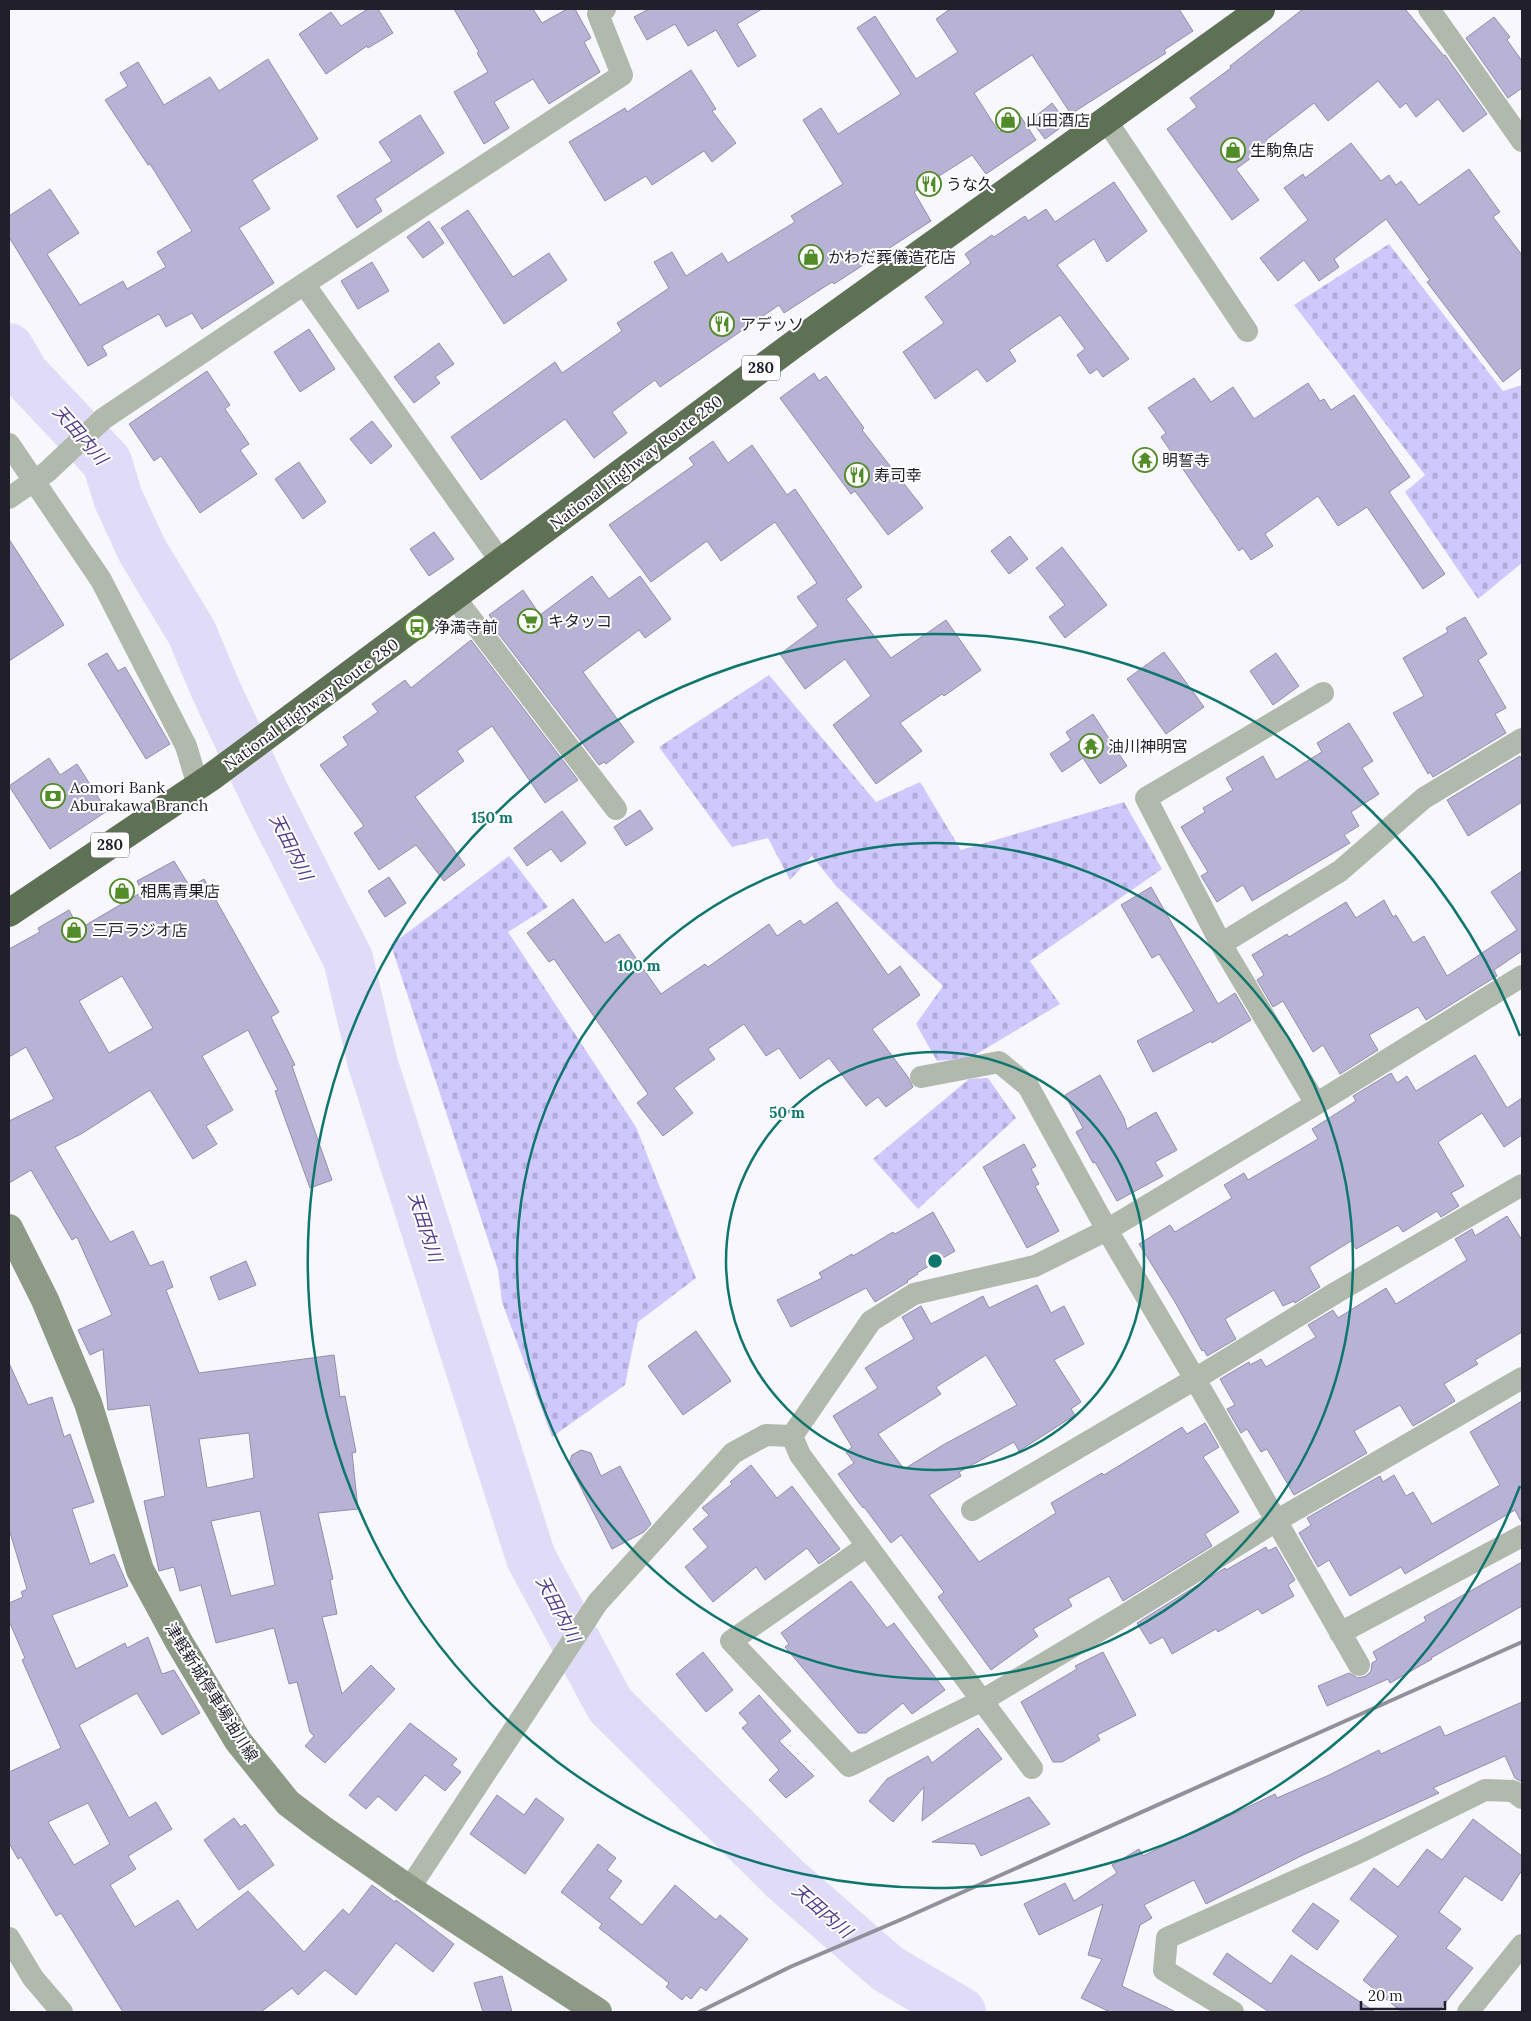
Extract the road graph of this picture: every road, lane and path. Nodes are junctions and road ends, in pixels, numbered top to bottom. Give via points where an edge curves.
1 (605, 9) edge
2 (1261, 9) edge
3 (1428, 9) edge
4 (1106, 120) junction
5 (1522, 141) edge
6 (304, 284) junction
7 (1247, 331) dead end
8 (9, 444) edge
9 (40, 477) junction
10 (9, 498) edge
11 (502, 563) junction
12 (455, 598) junction
13 (1323, 693) dead end
14 (1522, 739) edge
15 (204, 782) junction
16 (616, 810) dead end
17 (9, 913) edge
18 (1221, 944) junction
19 (1522, 976) edge
20 (921, 1077) dead end
21 (1316, 1104) junction
22 (1522, 1185) edge
23 (9, 1228) edge
24 (1107, 1230) junction
25 (1522, 1378) edge
26 (1195, 1379) junction
27 (792, 1436) junction
28 (972, 1510) dead end
29 (1276, 1521) junction
30 (1522, 1536) edge
31 (867, 1546) junction
32 (1340, 1633) junction
33 (1359, 1665) dead end
34 (983, 1700) junction
35 (1032, 1768) dead end
36 (1522, 1798) edge
37 (409, 1889) junction
38 (9, 1938) edge
39 (1522, 1945) edge
40 (62, 2012) edge
41 (598, 2012) edge
42 (1233, 2012) edge
43 (1468, 2012) edge

1 - 6 street via 598,14 622,75
2 - 4 highway, National Highway Route 280 / 280
3 - 5 street
4 - 7 street
4 - 11 highway, National Highway Route 280 / 280 via 800,340
6 - 9 street via 103,419
6 - 11 street
8 - 9 street
9 - 10 street
9 - 15 street via 101,580
11 - 12 highway, National Highway Route 280 / 280
12 - 15 highway, National Highway Route 280 / 280
12 - 16 street
13 - 18 street via 1146,798
14 - 18 street via 1424,798 1340,871
15 - 17 highway, National Highway Route 280 / 280
18 - 21 street
19 - 21 street
20 - 24 street via 999,1062 1021,1080 1028,1086
21 - 24 street
22 - 26 street via 1336,1292
23 - 37 main road, 津軽新城停車場油川線 via 45,1300 88,1403 140,1570 208,1692 238,1741 288,1803
24 - 26 street
24 - 27 street via 1035,1266 914,1294 871,1321
25 - 29 street
26 - 28 street
26 - 29 street
27 - 31 street via 800,1455
27 - 37 street via 766,1435 733,1453 598,1602
29 - 32 street
29 - 34 street
30 - 32 street
31 - 34 street
31 - 34 street via 731,1641 849,1766
32 - 33 street
34 - 35 street
36 - 42 street via 1513,1791 1485,1790 1360,1852 1167,1938 1164,1970
37 - 41 main road, 津軽新城停車場油川線
38 - 40 street via 33,1978
39 - 43 street

